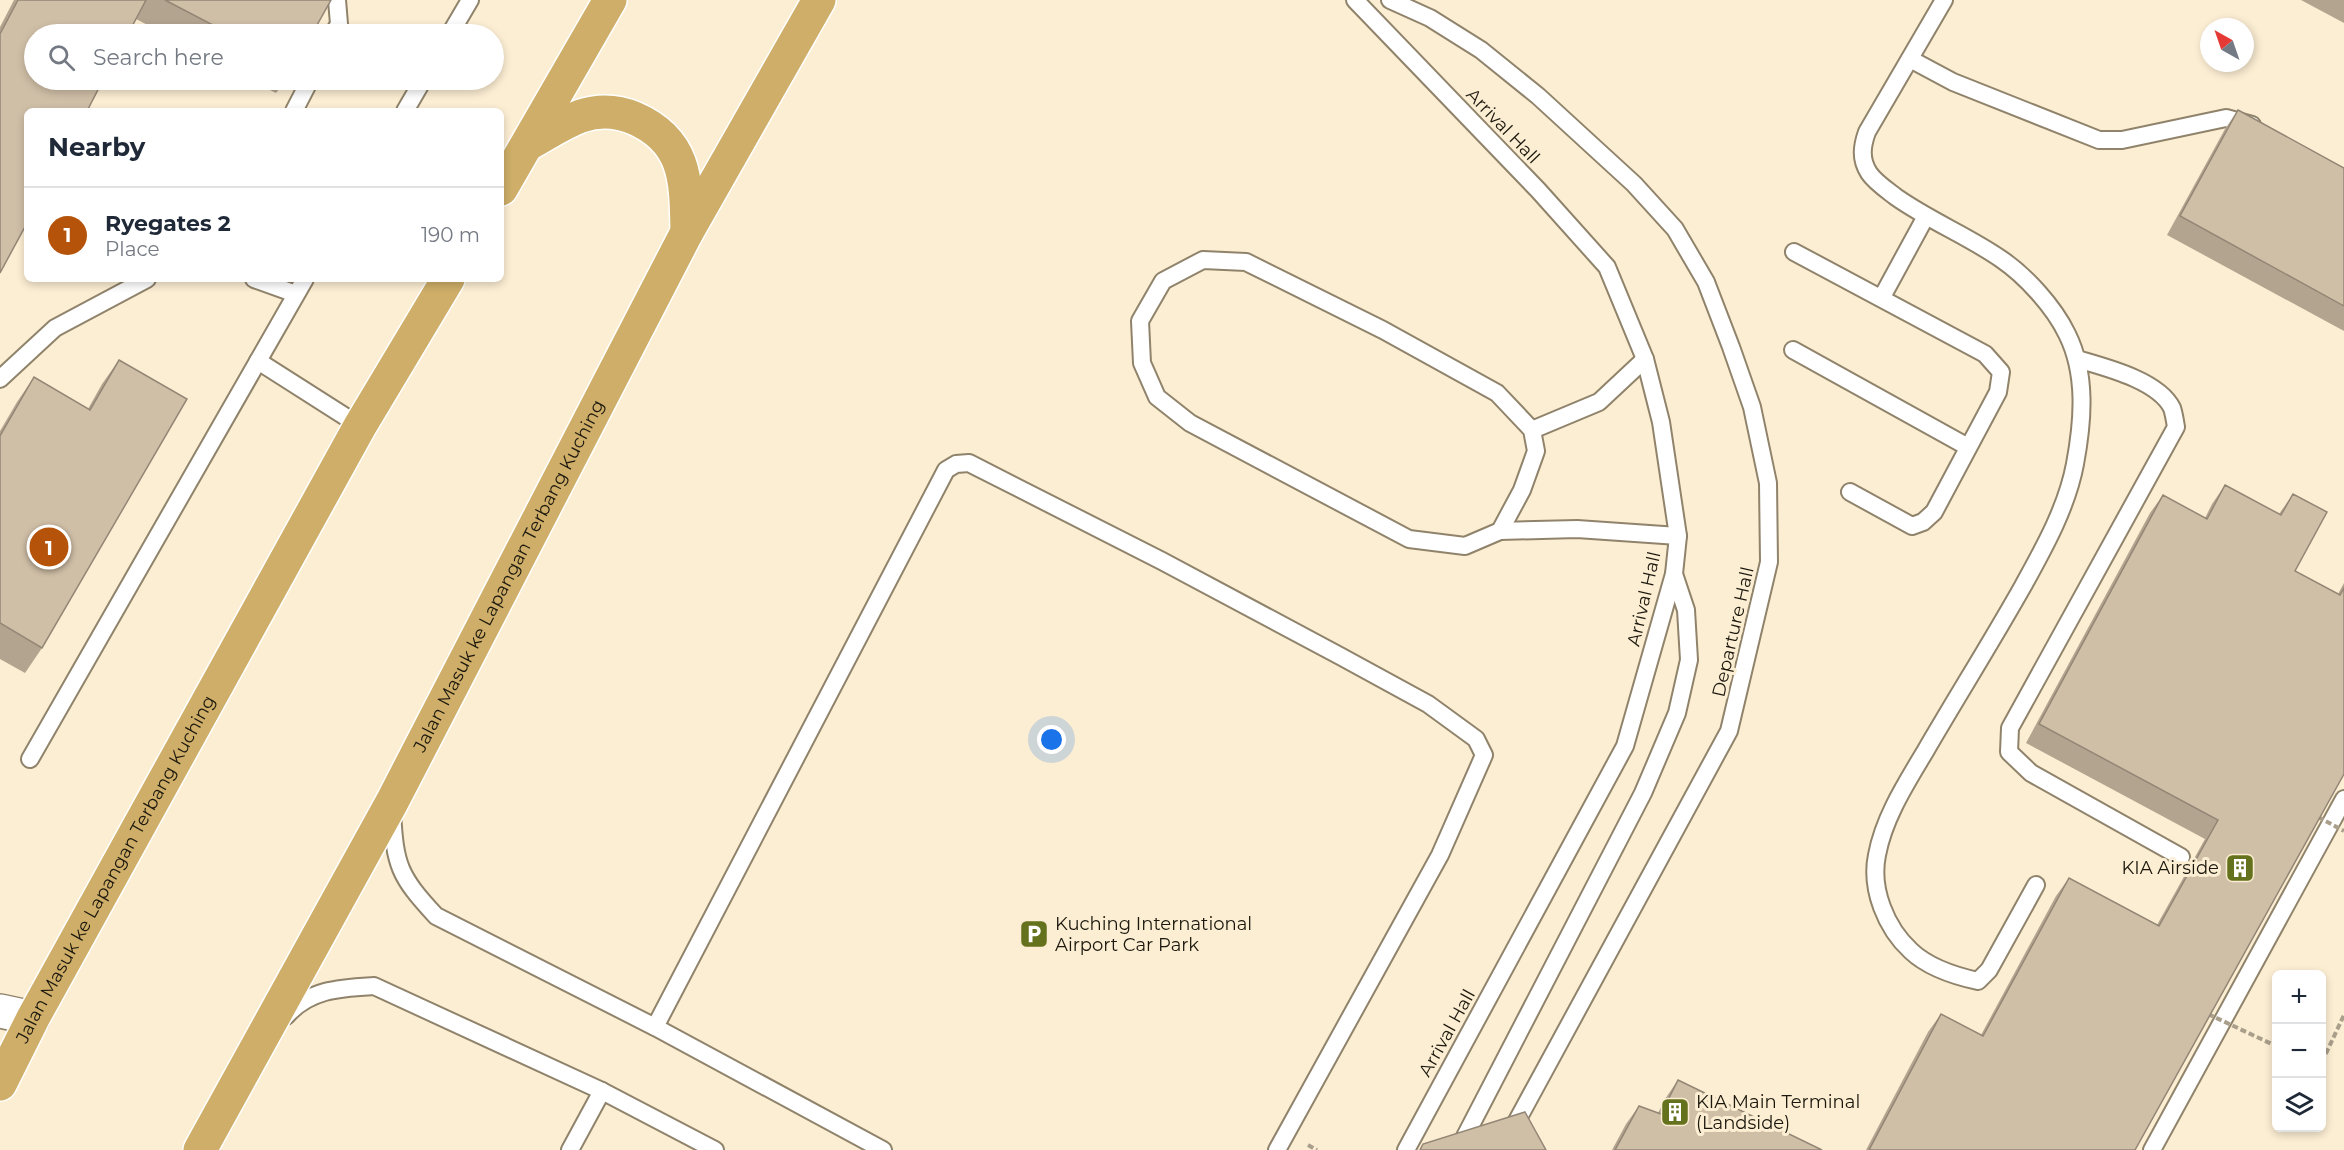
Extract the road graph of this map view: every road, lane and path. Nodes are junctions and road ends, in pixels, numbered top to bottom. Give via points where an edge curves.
1 (337, 0) edge
2 (470, 0) edge
3 (610, 0) edge
4 (819, 0) edge
5 (1355, 0) edge
6 (1390, 0) edge
7 (1944, 0) edge
8 (339, 24) edge
9 (456, 24) edge
10 (1910, 59) junction
11 (305, 90) edge
12 (417, 90) edge
13 (296, 108) edge
14 (407, 108) edge
15 (2262, 130) edge
16 (528, 144) junction
17 (504, 184) edge
18 (1925, 218) junction
19 (687, 232) junction
20 (1794, 252) dead end
21 (141, 282) edge
22 (262, 282) edge
23 (304, 282) edge
24 (446, 282) edge
25 (296, 294) junction
26 (1882, 297) junction
27 (1793, 350) dead end
28 (1645, 358) junction
29 (2077, 359) junction
30 (258, 361) junction
31 (0, 380) edge
32 (360, 426) junction
33 (1532, 430) junction
34 (1968, 447) junction
35 (1850, 492) dead end
36 (1500, 531) junction
37 (1678, 536) junction
38 (1674, 574) junction
39 (30, 759) dead end
40 (2344, 799) edge
41 (392, 802) junction
42 (2318, 818) edge
43 (2344, 831) edge
44 (2181, 857) dead end
45 (2036, 885) dead end
46 (0, 1011) edge
47 (2208, 1014) edge
48 (2344, 1015) edge
49 (33, 1018) junction
50 (655, 1027) junction
51 (2272, 1044) edge
52 (254, 1052) junction
53 (2326, 1053) edge
54 (0, 1084) edge
55 (602, 1091) junction
56 (1512, 1130) edge
57 (200, 1150) edge
58 (570, 1150) edge
59 (715, 1150) edge
60 (883, 1150) edge
61 (1277, 1150) edge
62 (1406, 1150) edge
63 (1458, 1150) edge
64 (2152, 1150) edge

1 - 8 lane
2 - 9 lane
3 - 16 highway
4 - 19 highway, Jalan Masuk ke Lapangan Terbang Kuching
5 - 28 lane, Arrival Hall via 1607,267
6 - 56 lane, Departure Hall via 1430,18 1481,50 1588,140 1675,229 1706,282 1752,407 1768,483 1769,562 1729,731
7 - 10 lane
10 - 15 lane via 1953,82 2099,140 2122,140 2226,118 2242,120
10 - 18 lane via 1862,146 1869,173
11 - 13 lane
12 - 14 lane
16 - 17 highway
16 - 19 highway via 582,116 617,111 654,127 676,151 687,193
18 - 26 lane
18 - 29 lane via 2002,259 2040,295 2067,332
19 - 41 highway, Jalan Masuk ke Lapangan Terbang Kuching
20 - 26 lane
21 - 31 lane via 55,328
22 - 25 lane
23 - 25 lane
24 - 32 highway, Jalan Masuk ke Lapangan Terbang Kuching
25 - 30 lane
26 - 34 lane via 1985,354 2001,372 1998,392
27 - 34 lane
28 - 33 lane via 1599,402
28 - 37 lane, Arrival Hall via 1661,422
29 - 44 lane via 2126,373 2155,392 2171,407 2176,427 2010,728 2009,752 2031,773
29 - 45 lane via 2081,419 2075,466 2064,502 2004,620 1896,800 1877,855 1875,890 1888,919 1911,951 1938,969 1978,981 1989,970
30 - 32 lane
30 - 39 lane
32 - 49 highway, Jalan Masuk ke Lapangan Terbang Kuching
33 - 36 lane via 1536,451
33 - 36 lane via 1497,393 1383,330 1246,262 1203,260 1163,281 1140,321 1142,363 1157,398 1190,423 1409,539 1465,546
34 - 35 lane via 1934,512 1923,522 1912,526
36 - 37 lane via 1610,529
37 - 38 lane, Arrival Hall
38 - 62 lane, Arrival Hall via 1625,746
38 - 63 lane via 1686,610 1689,660 1677,713 1643,793
40 - 64 lane
41 - 50 lane via 395,852 408,886 436,916
41 - 52 highway, Jalan Masuk ke Lapangan Terbang Kuching
42 - 43 path, bridge
46 - 49 street
47 - 51 path, bridge
48 - 53 path
49 - 54 highway, Jalan Masuk ke Lapangan Terbang Kuching
50 - 60 lane
50 - 61 lane via 946,470 969,463 1428,704 1476,739 1481,747 1484,755 1440,855
52 - 55 lane via 298,1002 334,988 374,986
52 - 57 highway, Jalan Masuk ke Lapangan Terbang Kuching
55 - 58 lane
55 - 59 lane

